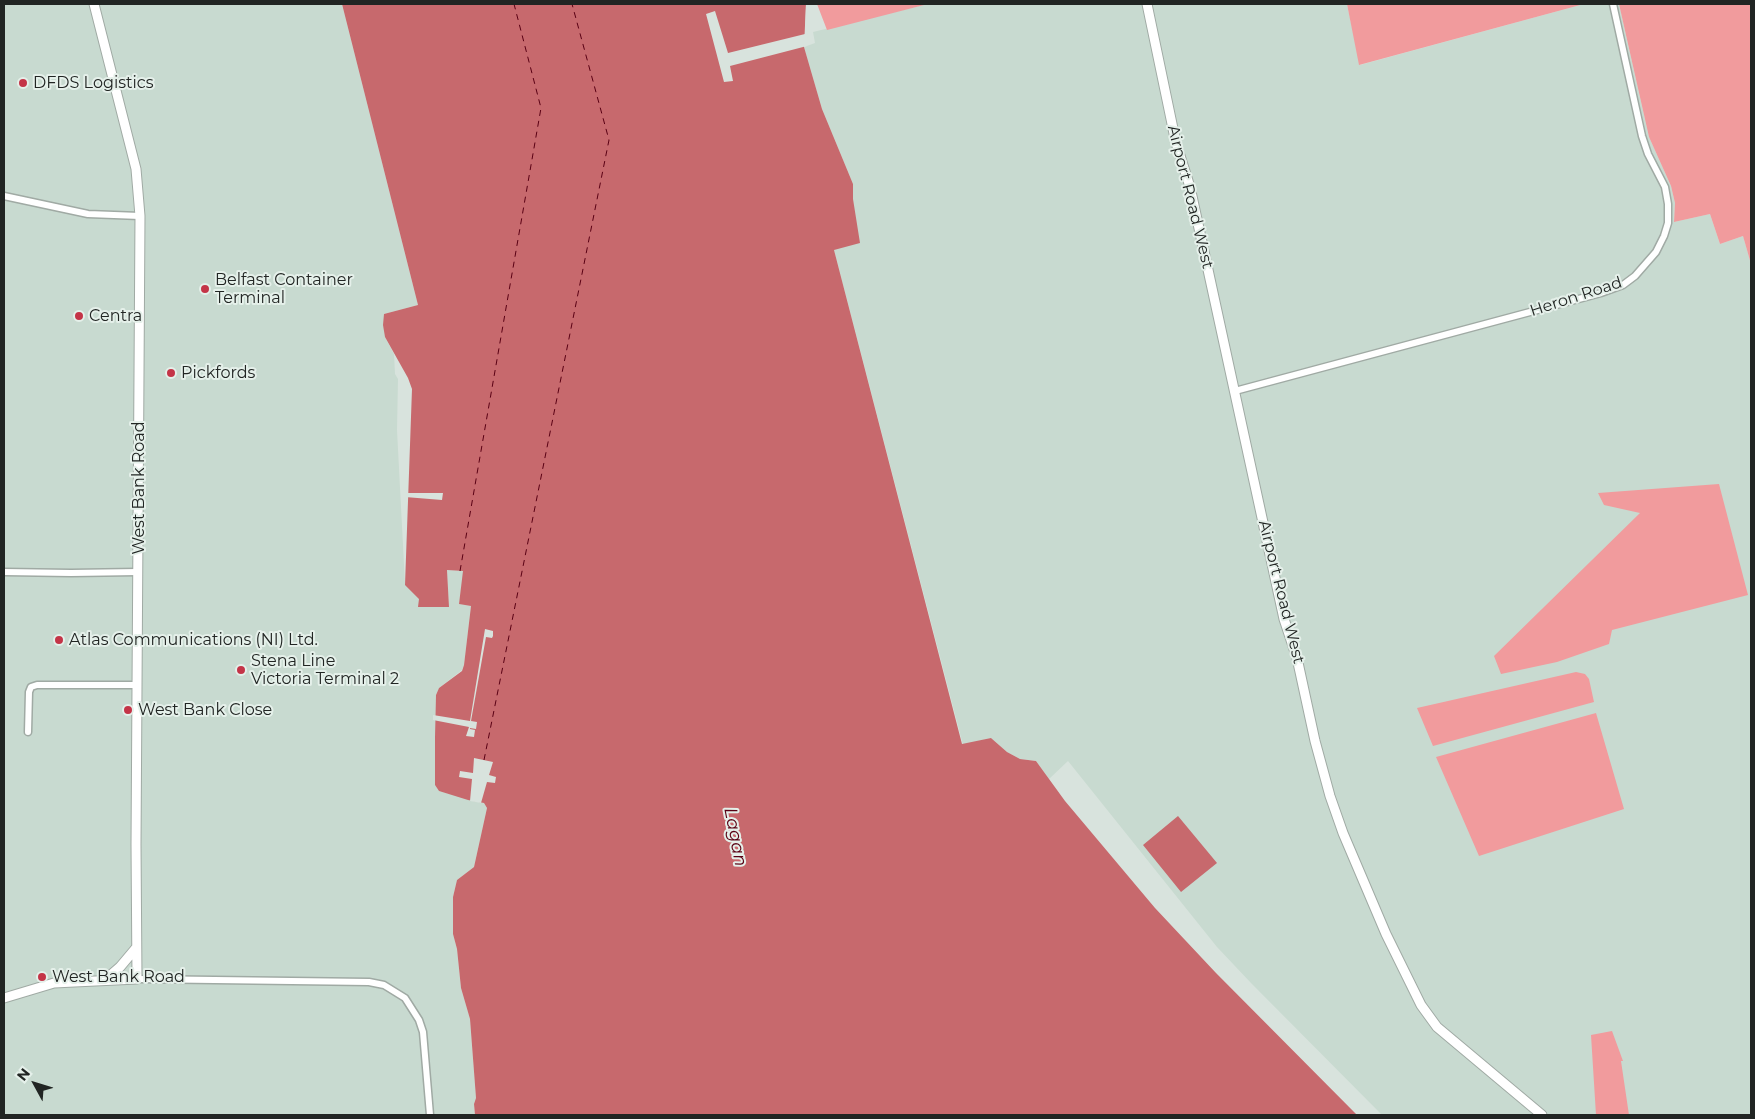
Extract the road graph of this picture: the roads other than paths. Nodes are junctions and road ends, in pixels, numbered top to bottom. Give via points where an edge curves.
1 (94, 4) edge
2 (1147, 4) edge
3 (1614, 4) edge
4 (4, 196) edge
5 (140, 216) junction
6 (1235, 391) junction
7 (4, 572) edge
8 (138, 572) junction
9 (137, 685) junction
10 (28, 732) dead end
11 (136, 948) junction
12 (137, 979) junction
13 (105, 980) junction
14 (7, 997) edge
15 (4, 1003) edge
16 (430, 1115) edge
17 (1542, 1115) edge

1 - 5 street, West Bank Road via 136,169
2 - 6 street, Airport Road West via 1176,143 1190,187
3 - 6 street, Heron Road via 1642,136 1665,187 1668,204 1664,236 1656,252 1636,276 1601,293
4 - 5 street via 88,214
5 - 8 street, West Bank Road
6 - 17 street, Airport Road West via 1284,619 1297,658 1327,787 1367,890 1407,979 1429,1018
7 - 8 street
8 - 9 street, West Bank Road
9 - 10 street via 31,687
9 - 11 street, West Bank Road
11 - 12 street, West Bank Road
11 - 13 street
12 - 13 street
12 - 16 street via 369,982 384,985 405,998 419,1020 423,1032
13 - 14 street via 54,982
14 - 15 street

